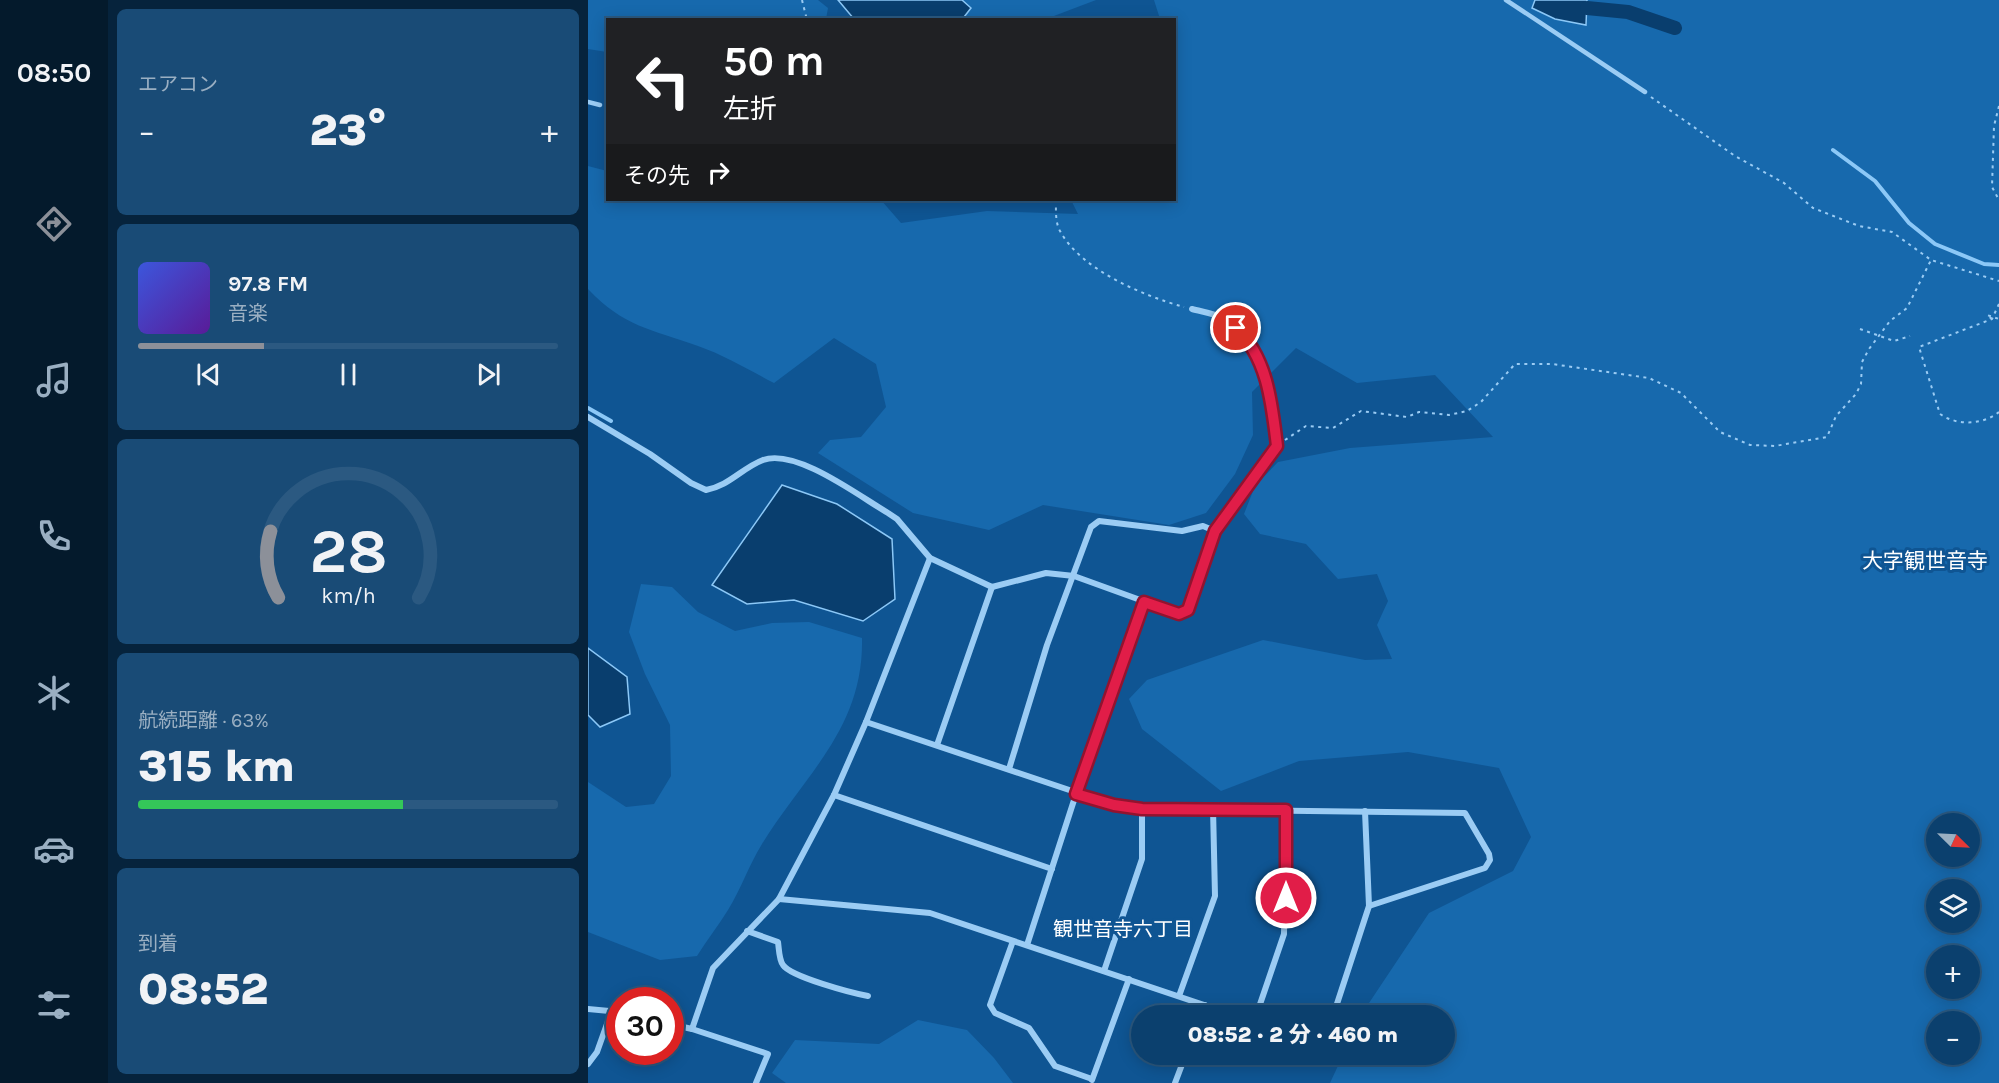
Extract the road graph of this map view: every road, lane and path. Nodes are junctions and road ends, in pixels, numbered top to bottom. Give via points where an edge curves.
1 (802, 0) edge
2 (1506, 0) edge
3 (806, 18) edge
4 (1645, 92) joint
5 (588, 102) edge
6 (600, 105) dead end
7 (1999, 106) edge
8 (1999, 200) edge
9 (1056, 201) edge
10 (1931, 260) junction
11 (1999, 281) edge
12 (1999, 304) edge
13 (1192, 309) joint
14 (1992, 319) junction
15 (1999, 319) edge
16 (1860, 329) dead end
17 (1877, 336) junction
18 (1911, 336) dead end
19 (1999, 411) edge
20 (588, 417) edge
21 (1277, 446) junction
22 (1215, 531) junction
23 (930, 558) junction
24 (1074, 576) junction
25 (992, 587) junction
26 (1144, 602) junction
27 (867, 722) junction
28 (937, 745) junction
29 (1008, 770) junction
30 (1076, 794) junction
31 (834, 795) junction
32 (1213, 808) junction
33 (1142, 809) junction
34 (1286, 810) junction
35 (1365, 811) junction
36 (1052, 869) junction
37 (779, 899) junction
38 (1368, 906) junction
39 (747, 931) junction
40 (1013, 941) junction
41 (1027, 945) junction
42 (1104, 971) junction
43 (1129, 980) junction
44 (867, 996) dead end
45 (1179, 996) junction
46 (1205, 1005) edge
47 (1260, 1005) edge
48 (1336, 1005) edge
49 (588, 1009) edge
50 (606, 1010) edge
51 (684, 1027) edge
52 (692, 1029) junction
53 (606, 1033) edge
54 (588, 1065) edge
55 (1182, 1065) edge
56 (1092, 1081) edge
57 (756, 1083) edge
58 (1175, 1083) edge

1 - 3 path
2 - 4 lane
4 - 10 path via 1735,156 1784,183 1813,208 1859,226 1892,232
5 - 6 lane
7 - 8 path via 1994,126 1992,187
9 - 13 path via 1061,233 1086,260 1119,281
10 - 11 path
10 - 17 path via 1907,308
12 - 14 path
13 - 21 street via 1227,320 1245,337 1267,380
14 - 15 path via 1987,315
14 - 19 path via 1920,347 1940,414 1977,422 1990,419
16 - 17 path
17 - 18 path via 1894,341
17 - 21 path via 1862,362 1861,384 1836,416 1827,437 1775,446 1750,445 1720,432 1682,393 1649,378 1552,364 1515,364 1481,402 1467,411 1449,415 1419,412 1407,417 1361,411 1333,428 1306,426
20 - 23 street via 706,490 724,485 763,460 793,460 888,513
21 - 22 street
22 - 24 street via 1203,526 1182,531 1099,521 1091,527
22 - 26 street via 1188,610 1179,614
23 - 25 street
23 - 27 street
24 - 25 street via 1046,573
24 - 26 street
24 - 29 street via 1047,645
25 - 28 street
26 - 30 street
27 - 28 street
27 - 31 street
28 - 29 street
29 - 30 street
30 - 33 street
30 - 36 street
31 - 36 street
31 - 37 street
32 - 33 street
32 - 34 street
32 - 45 street via 1215,896
33 - 42 street via 1142,859
34 - 35 street
34 - 47 street via 1284,934
35 - 38 street
35 - 38 street via 1465,813 1490,854 1485,868
36 - 41 street
37 - 39 street
37 - 40 street via 930,913
38 - 48 street
39 - 44 street via 778,942 781,961 789,970 845,992
39 - 52 street via 712,968
40 - 41 street
40 - 56 street via 990,1005 995,1013 1029,1028 1055,1066
41 - 42 street
42 - 43 street
43 - 45 street
43 - 56 street
45 - 46 street
49 - 50 street
51 - 52 street
52 - 57 street via 768,1054
53 - 54 street
55 - 58 street

